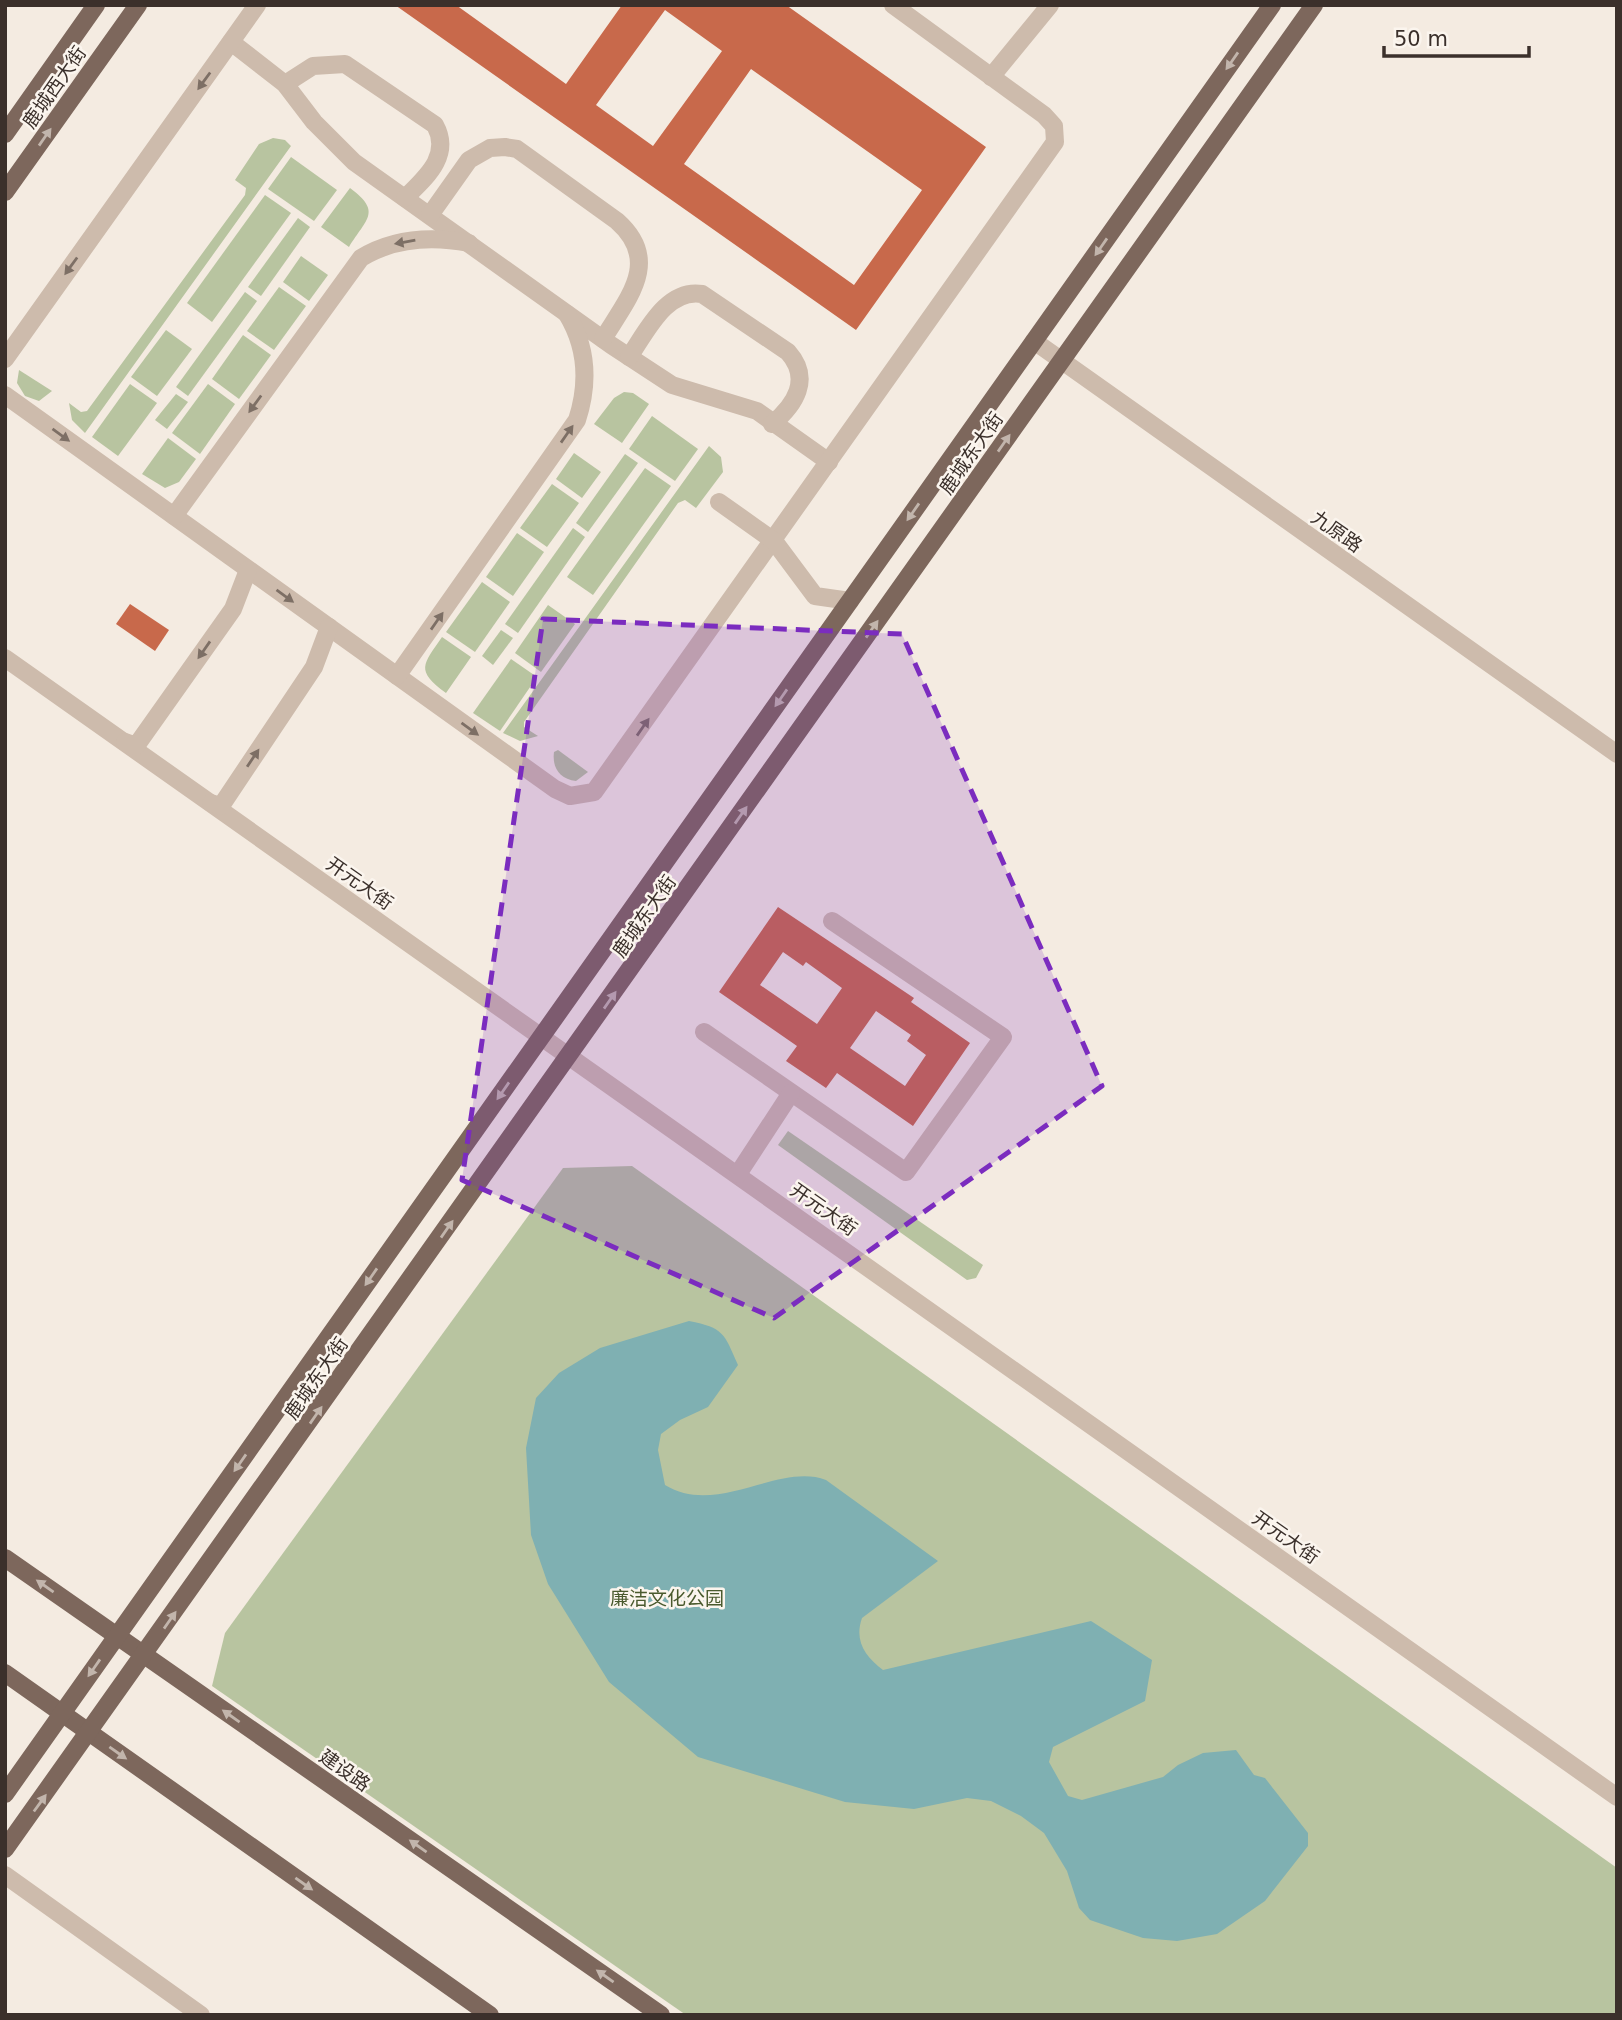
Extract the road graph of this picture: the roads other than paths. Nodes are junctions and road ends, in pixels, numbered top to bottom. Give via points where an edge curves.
1 (96, 5) edge
2 (138, 5) edge
3 (257, 5) edge
4 (893, 5) edge
5 (1050, 5) edge
6 (1272, 5) edge
7 (1314, 5) edge
8 (231, 42) junction
9 (991, 77) junction
10 (285, 84) junction
11 (5, 134) edge
12 (5, 192) edge
13 (405, 198) junction
14 (430, 215) junction
15 (472, 244) junction
16 (562, 308) junction
17 (603, 339) junction
18 (1034, 341) junction
19 (629, 357) junction
20 (5, 359) edge
21 (1062, 362) junction
22 (5, 395) edge
23 (772, 424) junction
24 (829, 462) junction
25 (719, 502) dead end
26 (174, 516) junction
27 (774, 541) junction
28 (248, 570) junction
29 (850, 601) junction
30 (328, 627) junction
31 (5, 658) edge
32 (397, 676) junction
33 (125, 742) junction
34 (1617, 754) edge
35 (211, 803) junction
36 (832, 921) dead end
37 (705, 1032) dead end
38 (542, 1035) junction
39 (570, 1056) junction
40 (791, 1093) junction
41 (738, 1174) junction
42 (5, 1558) edge
43 (118, 1635) junction
44 (145, 1656) junction
45 (5, 1673) edge
46 (62, 1713) junction
47 (90, 1734) junction
48 (5, 1794) edge
49 (1617, 1797) edge
50 (5, 1849) edge
51 (5, 1875) edge
52 (201, 2015) edge
53 (490, 2015) edge
54 (661, 2015) edge

1 - 11 main road, 鹿城西大街
12 -> 2 main road, 鹿城西大街
3 - 8 street
4 - 9 street
5 - 9 street
6 -> 18 main road, 鹿城东大街
7 - 21 main road, 鹿城东大街
8 - 10 street
8 -> 20 street
9 - 24 street via 1051,122 1055,142
10 - 13 street via 333,144
10 - 13 street via 313,66 345,64 435,125 440,147 434,169
13 - 14 street
14 - 15 street
14 - 17 street via 469,160 490,148 517,149 617,221 636,245 637,282
15 - 16 street
15 -> 26 street via 419,240 361,258
16 - 17 street
32 -> 16 street via 577,420 585,360
17 - 19 street
18 - 21 street, 九原路
18 -> 29 main road, 鹿城东大街
19 - 23 street via 672,385 757,411
19 - 23 street via 668,304 687,294 702,294 794,360 799,394
21 - 34 street, 九原路
39 -> 21 main road, 鹿城东大街
22 -> 26 street
23 - 24 street
24 - 27 street
25 - 27 street
26 - 28 street
27 - 29 street via 815,596
32 -> 27 street via 555,789 570,796 588,795 599,789
28 -> 30 street
28 -> 33 street via 233,609 136,746
29 -> 38 main road, 鹿城东大街
30 - 32 street
35 -> 30 street via 221,806 314,667
31 - 33 street, 开元大街
33 - 35 street, 开元大街
35 - 38 street, 开元大街
36 - 40 street via 1003,1037 906,1172
37 - 40 street
38 - 39 street, 开元大街
38 -> 43 main road, 鹿城东大街
39 - 41 street, 开元大街
44 -> 39 main road, 鹿城东大街
40 - 41 street
41 - 49 street, 开元大街
43 -> 42 main road, 建设路
43 - 44 main road, 建设路
43 -> 46 main road, 鹿城东大街
44 - 47 main road, 鹿城东大街
54 -> 44 main road, 建设路
45 - 46 main road
46 - 47 main road
46 - 48 main road, 鹿城东大街
50 -> 47 main road, 鹿城东大街
47 -> 53 main road
51 - 52 street

